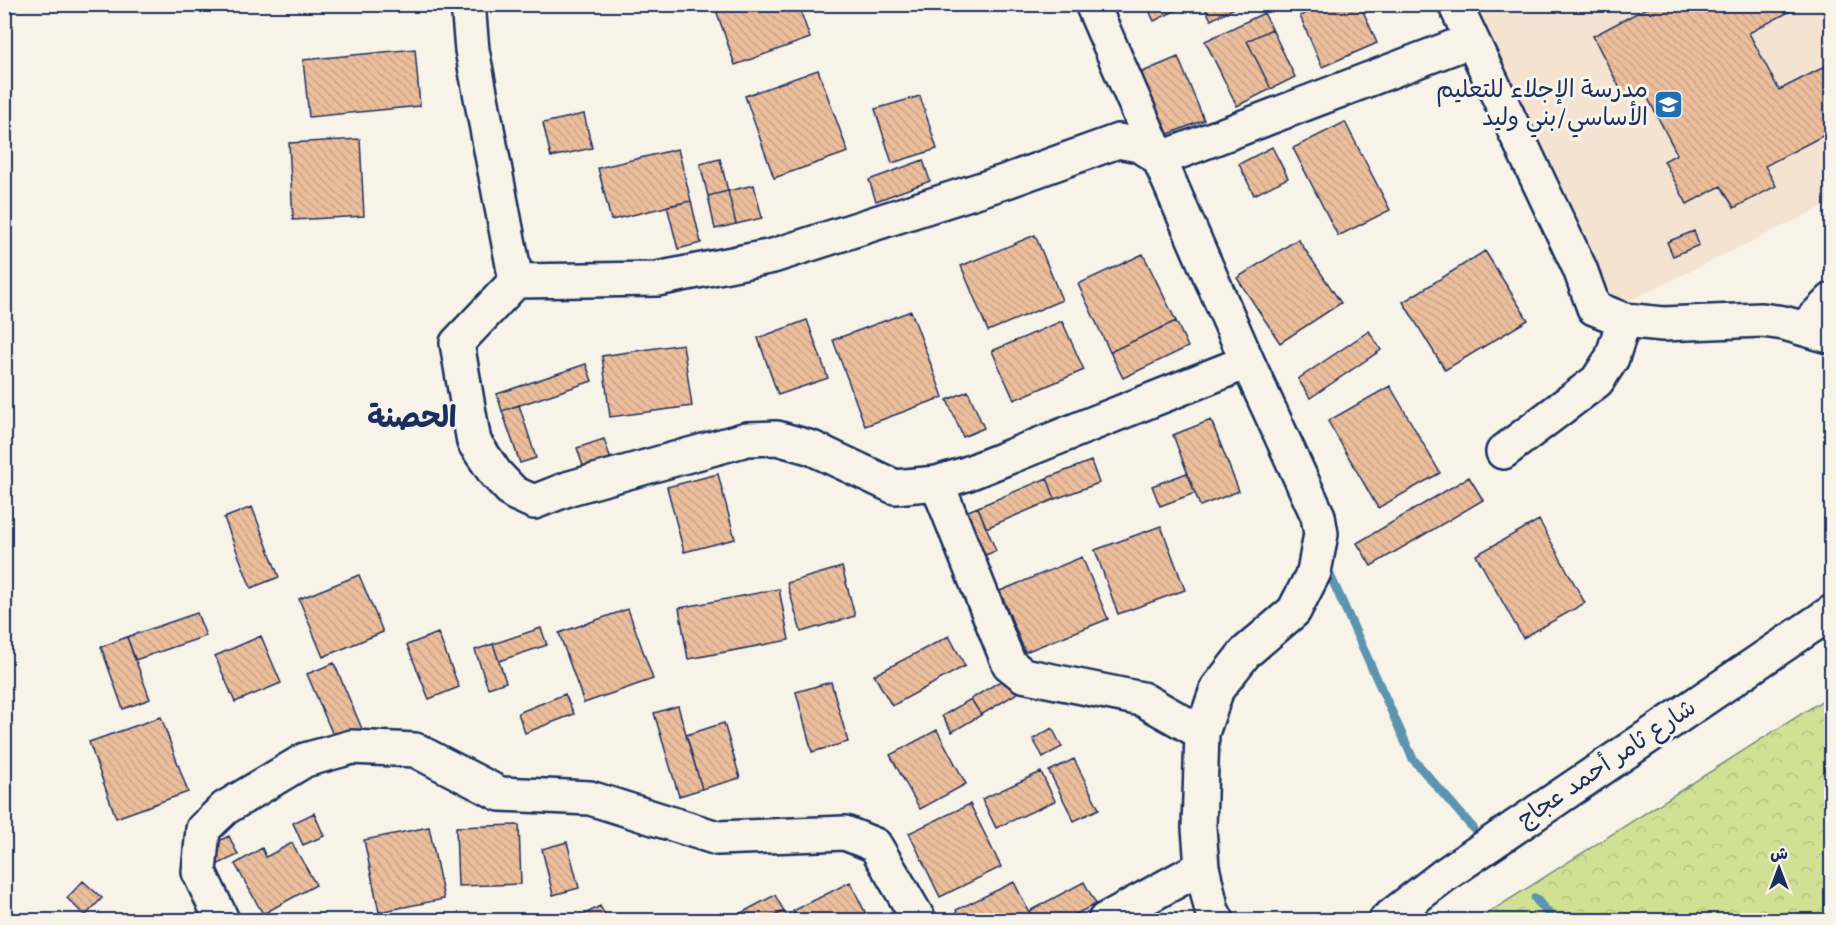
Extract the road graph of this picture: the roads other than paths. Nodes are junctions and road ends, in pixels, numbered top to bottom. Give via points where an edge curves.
1 (468, 4) edge
2 (1092, 4) edge
3 (1455, 4) edge
4 (1472, 40) junction
5 (1160, 159) junction
6 (516, 281) junction
7 (1832, 300) edge
8 (1624, 320) junction
9 (1818, 333) edge
10 (1248, 363) junction
11 (1503, 452) dead end
12 (937, 483) junction
13 (1832, 612) edge
14 (1202, 733) junction
15 (1202, 867) junction
16 (222, 921) edge
17 (919, 921) edge
18 (1105, 921) edge
19 (1217, 921) edge
20 (1386, 921) edge

1 - 6 street via 472,50
2 - 5 street
3 - 4 street
4 - 5 street
4 - 8 street via 1580,269 1594,308
5 - 6 street via 1139,145 1118,141 773,256 657,279
5 - 10 street
6 - 12 street via 456,343 474,442 514,493 534,502 570,488 747,439 777,438 812,448 895,487
7 - 9 street
8 - 9 street via 1663,324 1762,320
8 - 11 street via 1612,358 1597,381
10 - 12 street
10 - 14 street via 1318,516 1321,534 1314,572 1294,611 1245,653 1217,689
12 - 14 street via 1009,664 1023,675 1142,699
13 - 20 street, شارع ثامر أحمد عجاج via 1452,870
14 - 15 street
15 - 18 street
15 - 19 street
16 - 17 street via 199,872 203,829 225,808 305,760 352,747 415,750 500,794 590,798 717,838 845,833 875,845

